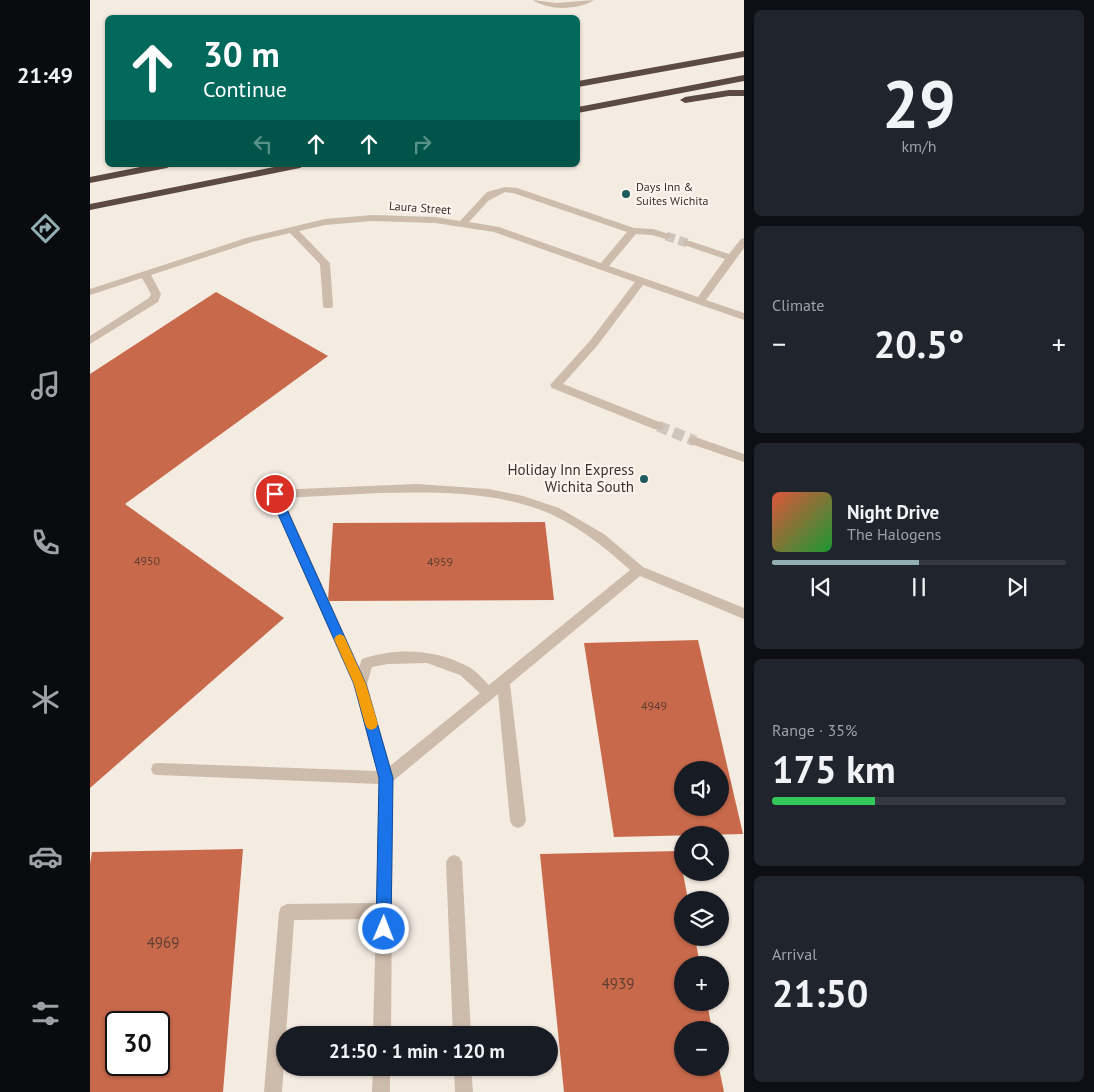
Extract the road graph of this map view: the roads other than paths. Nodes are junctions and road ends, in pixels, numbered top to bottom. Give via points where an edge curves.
1 (537, 0) edge
2 (590, 0) edge
3 (744, 54) edge
4 (744, 78) edge
5 (580, 84) edge
6 (744, 93) edge
7 (580, 110) edge
8 (580, 116) edge
9 (157, 167) edge
10 (290, 167) edge
11 (90, 180) edge
12 (90, 207) edge
13 (462, 224) junction
14 (292, 230) junction
15 (633, 231) junction
16 (666, 236) tunnel mouth
17 (744, 241) edge
18 (687, 243) tunnel mouth
19 (731, 258) junction
20 (603, 267) junction
21 (145, 274) junction
22 (641, 280) junction
23 (90, 292) edge
24 (700, 301) junction
25 (328, 306) dead end
26 (744, 317) edge
27 (90, 342) edge
28 (658, 426) tunnel mouth
29 (695, 441) tunnel mouth
30 (744, 458) edge
31 (639, 570) junction
32 (744, 614) edge
33 (503, 681) junction
34 (360, 684) junction
35 (489, 693) junction
36 (158, 769) dead end
37 (386, 778) junction
38 (518, 822) dead end
39 (454, 862) dead end
40 (384, 911) junction
41 (282, 1026) edge
42 (382, 1026) edge
43 (462, 1026) edge
44 (276, 1074) edge
45 (382, 1076) edge
46 (463, 1076) edge
47 (273, 1092) edge
48 (382, 1092) edge
49 (464, 1092) edge

1 - 2 street via 546,5 569,6
3 - 5 highway
4 - 7 highway
6 - 8 highway via 729,92
9 - 11 highway
10 - 12 highway
13 - 14 street, Laura Street via 372,218 325,222
13 - 15 street via 491,192 502,188
13 - 20 street, Laura Street via 496,229
14 - 21 street, Laura Street via 249,240
14 - 25 street via 325,264
15 - 16 street
15 - 20 street
17 - 19 street
18 - 19 street
19 - 24 street
20 - 22 street, Laura Street
21 - 23 street, Laura Street
21 - 27 street via 156,294 154,300
22 - 24 street, Laura Street
22 - 28 street via 593,344 556,385
24 - 26 street, Laura Street
29 - 30 street
31 - 32 street
31 - 33 street
31 - 34 street via 609,542 555,511 496,493 414,488 275,494
33 - 35 street
33 - 38 street
34 - 35 street via 367,664 388,658 428,657 465,671
34 - 37 street
35 - 37 street
36 - 37 street
37 - 40 street
39 - 43 street
40 - 41 street via 287,912
40 - 42 street
44 - 47 street
45 - 48 street
46 - 49 street

